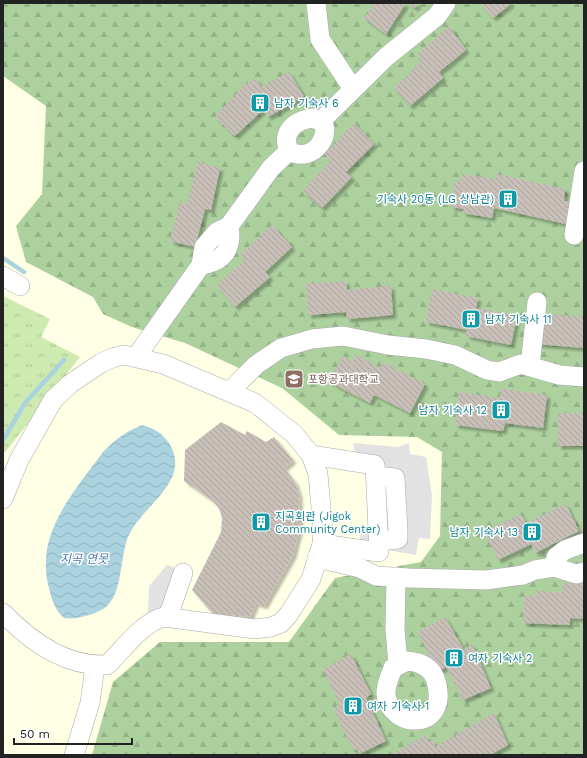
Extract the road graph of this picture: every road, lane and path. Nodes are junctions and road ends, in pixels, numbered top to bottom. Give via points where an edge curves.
1 (316, 3) edge
2 (446, 3) edge
3 (353, 89) junction
4 (321, 121) junction
5 (289, 151) junction
6 (584, 171) edge
7 (574, 235) dead end
8 (3, 276) edge
9 (20, 286) dead end
10 (537, 302) dead end
11 (136, 357) junction
12 (530, 366) junction
13 (584, 377) edge
14 (230, 391) junction
15 (311, 455) junction
16 (3, 499) edge
17 (584, 543) edge
18 (319, 551) junction
19 (554, 567) junction
20 (584, 572) edge
21 (183, 573) dead end
22 (396, 577) junction
23 (3, 613) edge
24 (168, 617) junction
25 (398, 665) dead end
26 (95, 666) junction
27 (74, 755) edge

1 - 3 street via 320,39
2 - 3 street via 437,16 386,57
3 - 4 street
4 - 5 street via 312,118 301,120 292,127 286,135
4 - 5 street via 325,134 312,152 302,156
5 - 11 street via 271,168 229,226 217,232 204,247 201,265
6 - 7 street
8 - 9 street
10 - 12 street
11 - 14 street via 163,364
11 - 16 street via 124,355 101,363 61,391 53,400 19,460
12 - 13 street via 559,374
12 - 14 street via 521,364 499,372 487,370 455,355 343,336 312,339 281,348 256,365
14 - 15 street via 255,403 294,434
15 - 18 street via 318,474 323,530
15 - 18 street via 375,465 376,476 379,552
17 - 19 street via 565,550 556,557
18 - 22 street via 376,576
18 - 24 street via 311,579 289,614 281,623 271,628 255,629
19 - 20 street via 576,574
19 - 22 street via 486,580
21 - 24 street
22 - 25 street via 395,628
23 - 26 street via 37,643 76,663
24 - 26 street via 155,619 106,665
26 - 27 street via 90,703

